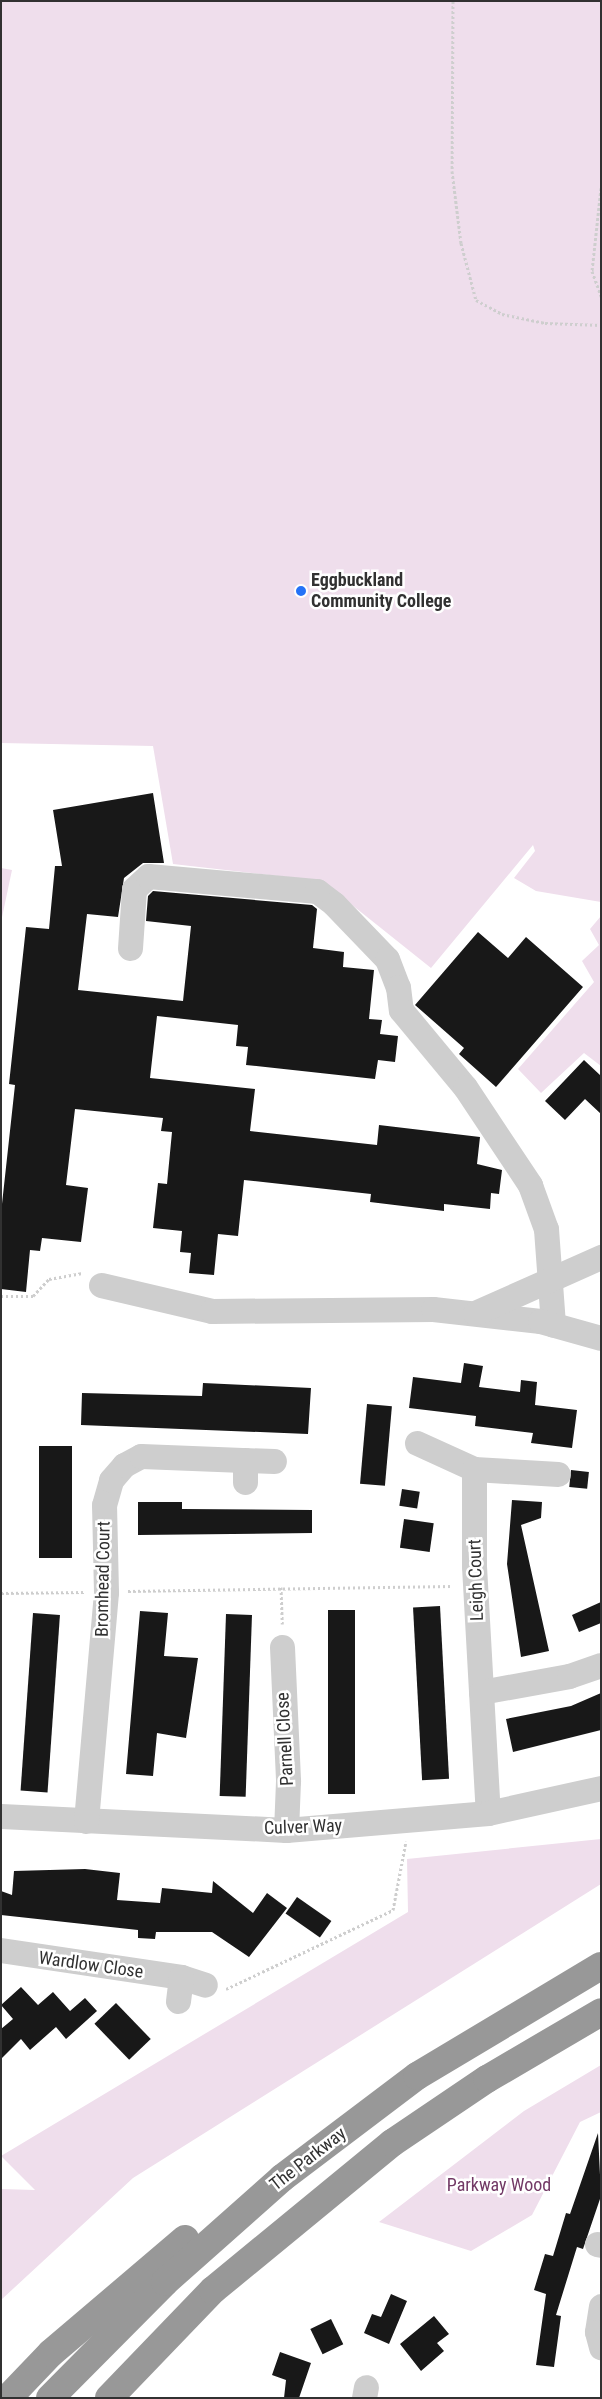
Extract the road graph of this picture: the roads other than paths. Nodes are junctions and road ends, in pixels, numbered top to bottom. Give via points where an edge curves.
1 (130, 948) dead end
2 (601, 1258) edge
3 (553, 1278) junction
4 (101, 1284) road end
5 (474, 1313) junction
6 (553, 1325) junction
7 (601, 1338) edge
8 (418, 1443) dead end
9 (274, 1461) dead end
10 (474, 1469) junction
11 (558, 1474) dead end
12 (282, 1647) road end
13 (601, 1665) edge
14 (482, 1692) junction
15 (601, 1788) edge
16 (488, 1813) junction
17 (1, 1816) edge
18 (86, 1821) junction
19 (286, 1830) junction
20 (1, 1950) edge
21 (601, 1966) edge
22 (181, 1977) junction
23 (205, 1985) road end
24 (178, 2001) dead end
25 (601, 2012) edge
26 (417, 2076) junction
27 (601, 2306) edge
28 (601, 2347) edge
29 (131, 2371) junction
30 (8, 2398) edge
31 (50, 2398) edge
32 (109, 2398) edge
33 (116, 2398) edge

1 - 3 street via 134,889 148,876 317,891 334,904 387,959 398,987 401,1010 465,1087 530,1185 546,1229
2 - 3 street
3 - 5 street
3 - 6 street
4 - 5 street via 212,1311 424,1309
5 - 6 street
6 - 7 street
8 - 10 street
9 - 18 street, Bromhead Court via 245,1471 141,1456 124,1465 111,1480 104,1505 106,1592
10 - 11 street
10 - 14 street, Leigh Court via 475,1585
12 - 19 street, Parnell Close via 288,1781
13 - 14 street via 569,1676
14 - 16 street, Leigh Court
15 - 16 street, Culver Way
16 - 19 street, Culver Way
17 - 18 street, Culver Way
18 - 19 street, Culver Way
20 - 22 street, Wardlow Close
21 - 26 highway, The Parkway
22 - 23 street, Wardlow Close
22 - 24 street
25 - 29 highway via 487,2079 392,2144 221,2284
26 - 30 highway via 316,2134 50,2353
26 - 31 highway, The Parkway via 282,2178 165,2282
27 - 28 street via 597,2332
29 - 32 highway
29 - 33 highway

